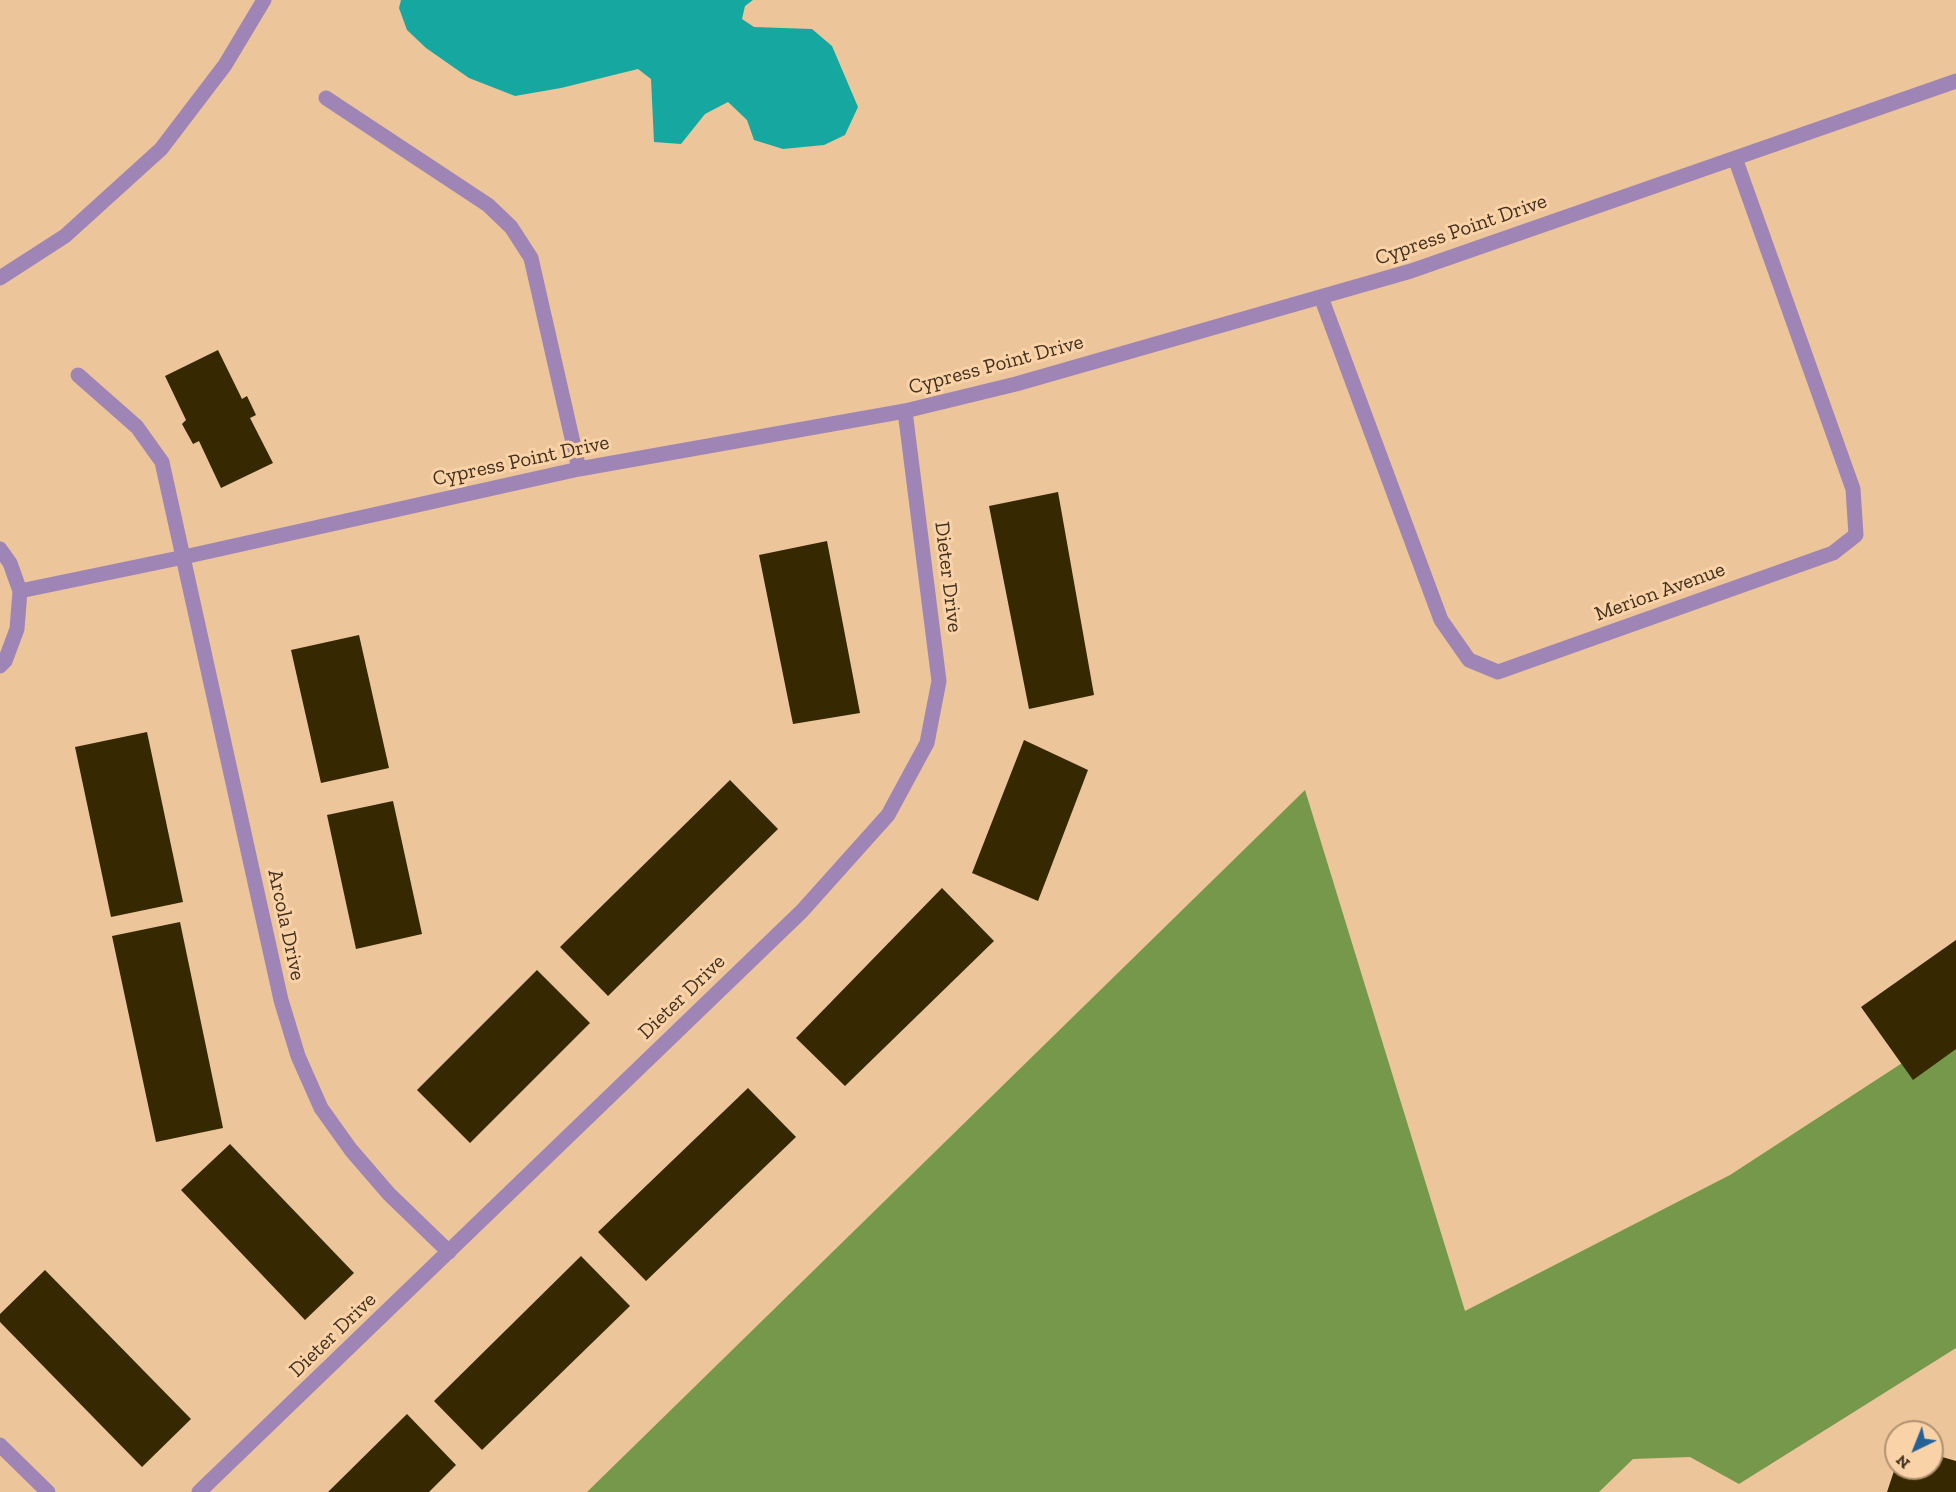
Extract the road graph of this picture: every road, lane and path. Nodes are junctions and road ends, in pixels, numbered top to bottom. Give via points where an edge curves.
1 (264, 0) edge
2 (1956, 81) edge
3 (326, 98) dead end
4 (1735, 158) junction
5 (0, 278) edge
6 (1321, 297) junction
7 (78, 375) dead end
8 (905, 411) junction
9 (579, 469) junction
10 (0, 549) edge
11 (184, 557) junction
12 (20, 591) junction
13 (0, 666) edge
14 (449, 1252) junction
15 (0, 1445) edge
16 (48, 1492) edge
17 (199, 1492) edge

1 - 5 street via 225,65 161,149 65,236
2 - 4 street, Cypress Point Drive
3 - 9 street via 488,205 511,227 531,258
4 - 6 street, Cypress Point Drive via 1411,271
4 - 6 street, Merion Avenue via 1853,489 1856,534 1833,553 1498,672 1469,660 1441,620
6 - 8 street, Cypress Point Drive via 1016,384
7 - 11 street, Arcola Drive via 137,427 162,462
8 - 9 street, Cypress Point Drive
8 - 14 street, Dieter Drive via 939,681 927,742 888,815 802,911
9 - 11 street, Cypress Point Drive
10 - 12 street via 10,562
11 - 12 street, Cypress Point Drive
11 - 14 street, Arcola Drive via 281,1000 298,1056 321,1108 351,1150 389,1194
12 - 13 street via 17,629
14 - 17 street, Dieter Drive
15 - 16 street

